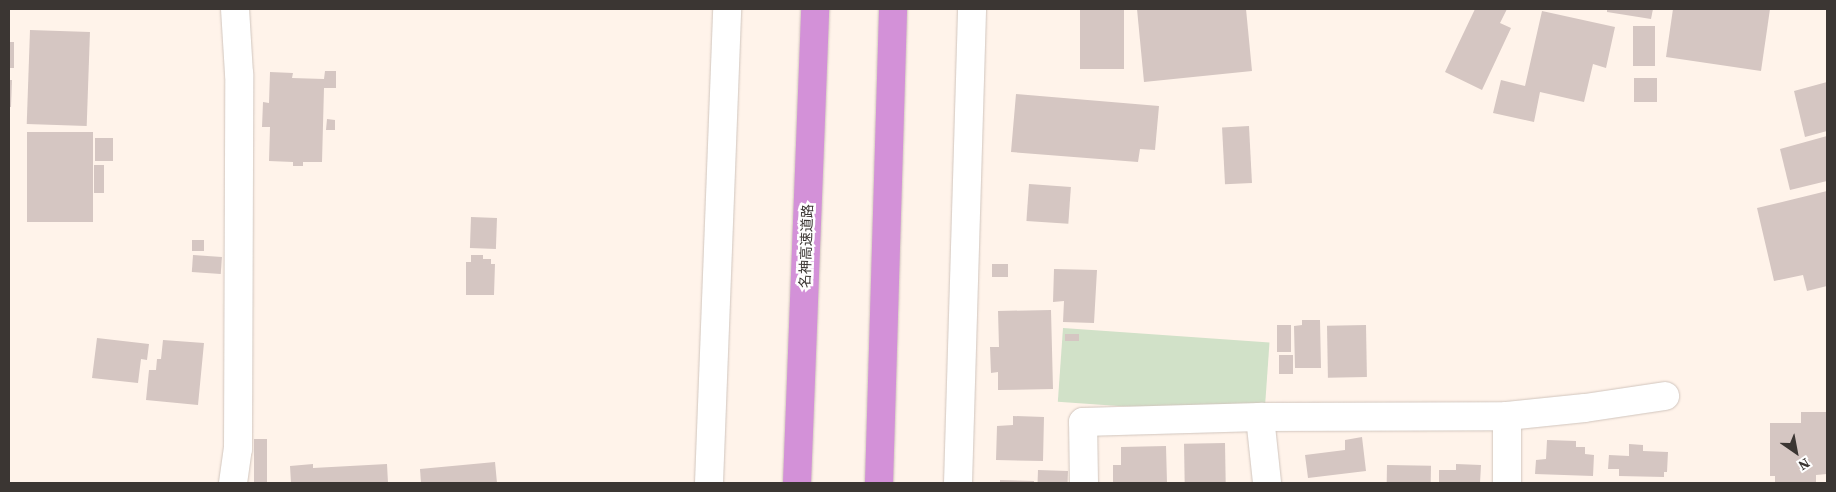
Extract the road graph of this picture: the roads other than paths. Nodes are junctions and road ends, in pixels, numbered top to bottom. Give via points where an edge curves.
1 (235, 9) edge
2 (727, 9) edge
3 (815, 9) edge
4 (893, 9) edge
5 (972, 9) edge
6 (1665, 396) dead end
7 (1507, 416) junction
8 (1260, 417) junction
9 (232, 483) edge
10 (709, 483) edge
11 (798, 483) edge
12 (879, 483) edge
13 (958, 483) edge
14 (1084, 483) edge
15 (1267, 483) edge
16 (1507, 483) edge

1 - 9 street via 239,74 238,449
2 - 10 street
3 - 11 highway, 名神高速道路
4 - 12 highway
5 - 13 street
6 - 7 street
7 - 8 street
7 - 16 street
8 - 14 street via 1083,422
8 - 15 street

